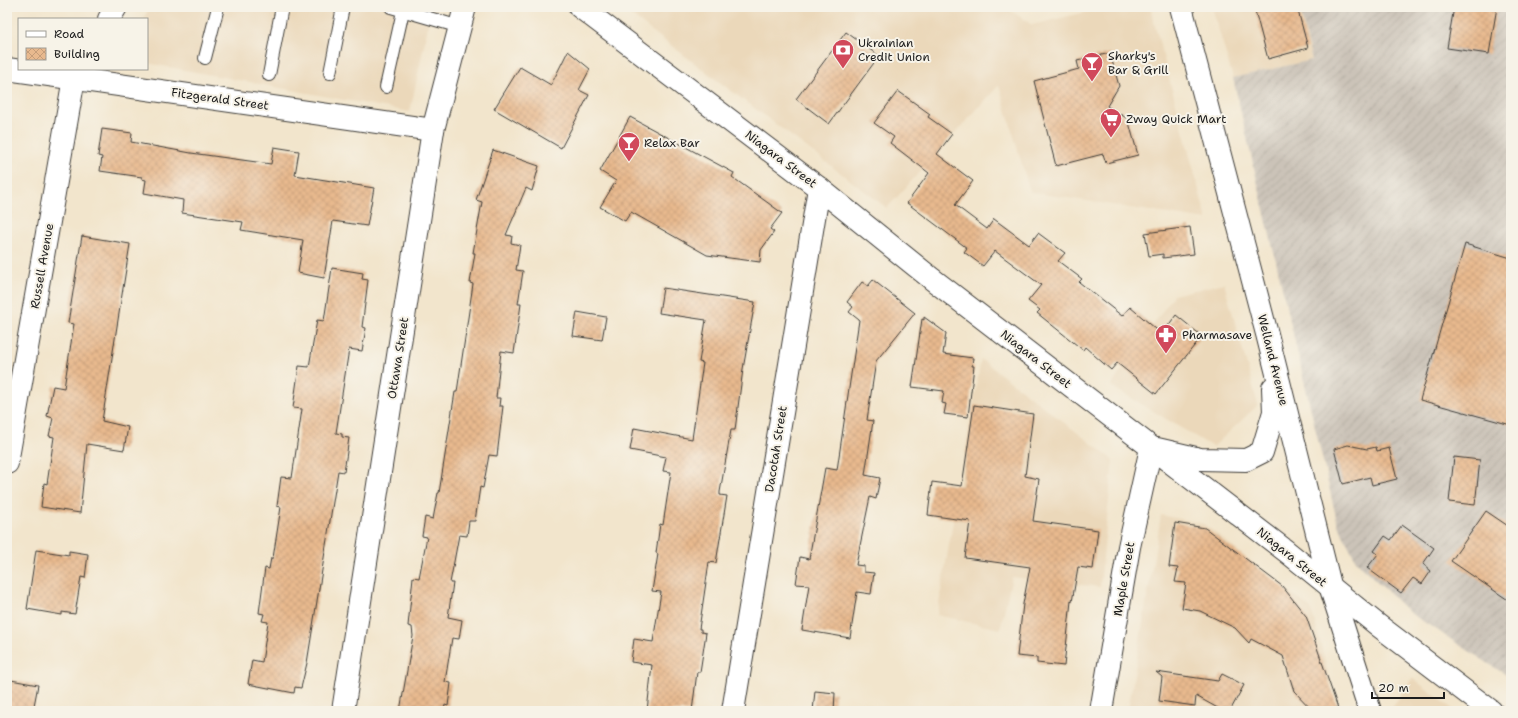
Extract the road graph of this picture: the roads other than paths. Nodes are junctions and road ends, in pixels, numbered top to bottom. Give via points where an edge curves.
1 (116, 7) edge
2 (218, 7) edge
3 (282, 7) edge
4 (343, 7) edge
5 (391, 7) edge
6 (580, 7) edge
7 (1181, 7) edge
8 (404, 11) junction
9 (463, 17) edge
10 (110, 18) edge
11 (205, 58) dead end
12 (7, 68) edge
13 (18, 69) edge
14 (30, 70) edge
15 (330, 73) dead end
16 (77, 74) edge
17 (269, 76) dead end
18 (386, 87) dead end
19 (433, 130) junction
20 (819, 188) junction
21 (1273, 357) junction
22 (1151, 448) junction
23 (7, 463) edge
24 (1331, 589) junction
25 (343, 711) edge
26 (733, 711) edge
27 (1101, 711) edge
28 (1370, 711) edge
29 (1491, 711) edge

1 - 10 street
2 - 11 lane
3 - 17 lane
4 - 15 lane
5 - 8 lane
6 - 20 street, Niagara Street
7 - 21 street, Welland Avenue
8 - 9 lane
8 - 18 lane
9 - 19 street, Ottawa Street
12 - 13 street, Fitzgerald Street
14 - 16 street, Fitzgerald Street
16 - 19 street, Fitzgerald Street
16 - 23 street, Russell Avenue
19 - 25 street, Ottawa Street
20 - 22 street, Niagara Street
20 - 26 street, Dacotah Street
21 - 22 street via 1274,412 1262,452 1246,460 1200,459
21 - 24 street, Welland Avenue
22 - 24 street, Niagara Street via 1286,551
22 - 27 street, Maple Street via 1129,547
24 - 28 street, Welland Avenue
24 - 29 street, Niagara Street

